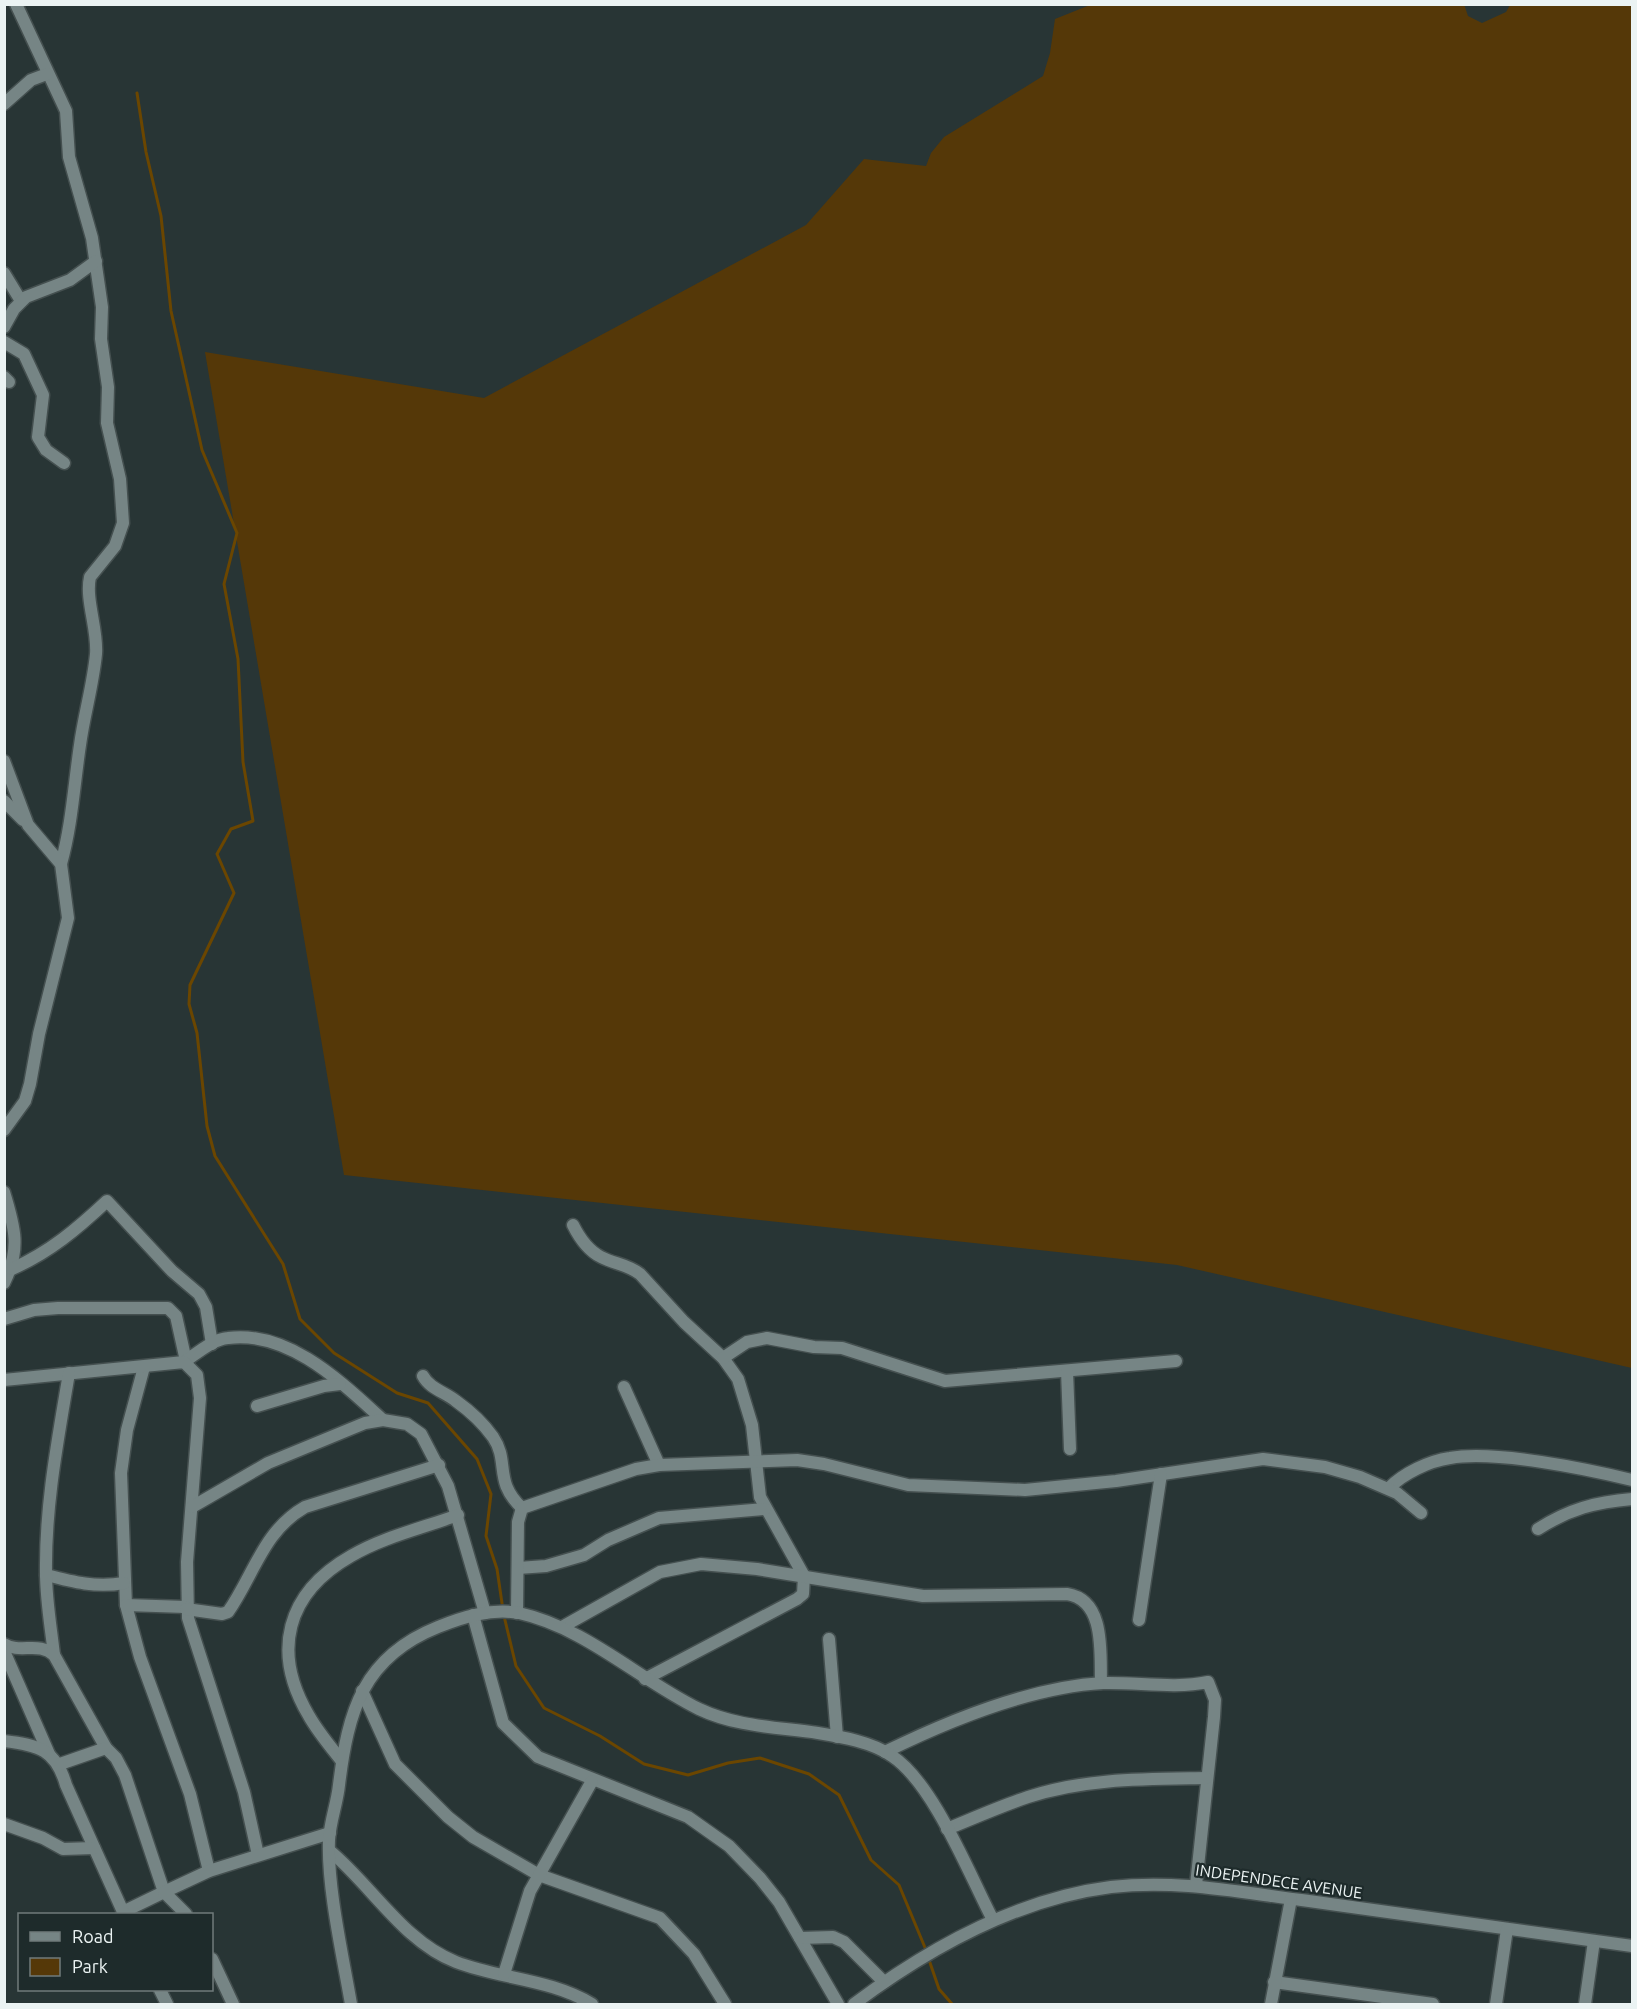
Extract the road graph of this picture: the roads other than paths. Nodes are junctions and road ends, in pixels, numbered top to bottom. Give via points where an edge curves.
1 (16, 4) edge
2 (47, 74) junction
3 (4, 104) edge
4 (96, 261) junction
5 (4, 273) edge
6 (21, 301) junction
7 (4, 327) edge
8 (4, 342) edge
9 (64, 463) dead end
10 (4, 761) edge
11 (4, 801) edge
12 (28, 825) junction
13 (61, 864) junction
14 (4, 1130) edge
15 (4, 1192) edge
16 (573, 1226) dead end
17 (12, 1269) junction
18 (4, 1283) edge
19 (4, 1319) edge
20 (213, 1344) junction
21 (723, 1358) junction
22 (185, 1361) junction
23 (1176, 1361) dead end
24 (144, 1367) junction
25 (1067, 1371) junction
26 (69, 1373) junction
27 (423, 1376) dead end
28 (4, 1380) edge
29 (340, 1384) junction
30 (624, 1387) dead end
31 (257, 1406) dead end
32 (383, 1420) junction
33 (1070, 1449) dead end
34 (756, 1460) junction
35 (439, 1465) junction
36 (658, 1465) junction
37 (1161, 1474) junction
38 (1632, 1480) edge
39 (1389, 1488) junction
40 (1632, 1499) edge
41 (192, 1507) junction
42 (522, 1508) junction
43 (765, 1509) junction
44 (1421, 1513) dead end
45 (458, 1515) junction
46 (1538, 1529) dead end
47 (518, 1568) junction
48 (46, 1575) junction
49 (804, 1576) junction
50 (124, 1583) junction
51 (126, 1605) junction
52 (186, 1608) junction
53 (484, 1613) junction
54 (517, 1613) junction
55 (1139, 1620) dead end
56 (562, 1627) junction
57 (829, 1639) dead end
58 (4, 1644) edge
59 (4, 1651) edge
60 (54, 1655) junction
61 (645, 1679) junction
62 (1101, 1683) junction
63 (362, 1691) junction
64 (837, 1737) junction
65 (4, 1741) edge
66 (106, 1748) junction
67 (885, 1752) junction
68 (50, 1754) junction
69 (341, 1760) junction
70 (60, 1764) junction
71 (1206, 1778) junction
72 (592, 1781) junction
73 (4, 1824) edge
74 (947, 1829) junction
75 (330, 1833) junction
76 (94, 1848) junction
77 (330, 1851) junction
78 (258, 1855) junction
79 (209, 1871) junction
80 (539, 1875) junction
81 (1196, 1885) junction
82 (164, 1892) junction
83 (1292, 1899) junction
84 (124, 1913) edge
85 (125, 1913) edge
86 (185, 1913) edge
87 (993, 1920) junction
88 (1507, 1929) junction
89 (800, 1938) junction
90 (1594, 1941) junction
91 (1632, 1946) edge
92 (213, 1961) edge
93 (504, 1974) junction
94 (884, 1982) junction
95 (1274, 1982) junction
96 (232, 2004) edge
97 (351, 2004) edge
98 (592, 2004) edge
99 (725, 2004) edge
100 (838, 2004) edge
101 (854, 2004) edge
102 (1271, 2004) edge
103 (1433, 2004) edge
104 (1497, 2004) edge
105 (1585, 2004) edge

1 - 2 street
2 - 3 street via 31,80
2 - 4 street via 66,111 69,158
4 - 6 street via 70,280 34,292
4 - 13 street via 108,387 107,423 120,479 123,523 115,546 88,585 96,628 96,655 70,830
5 - 6 street
6 - 7 street
8 - 9 street via 24,354 42,388 38,437 46,450
10 - 12 street
11 - 12 street
12 - 13 street
13 - 14 street via 69,918 65,940 25,1101
15 - 17 street via 17,1246
16 - 21 street via 600,1257 631,1267
17 - 18 street
17 - 20 street via 68,1238 107,1201 172,1271 199,1294 206,1307
19 - 22 street via 58,1308 168,1308 176,1316
20 - 22 street
20 - 29 street via 228,1338 245,1338 291,1349
21 - 25 street via 747,1342 767,1338 842,1348 945,1381
21 - 34 street via 738,1379 750,1412
22 - 24 street
22 - 41 street via 200,1382
23 - 25 street
24 - 26 street
24 - 50 street via 127,1430 121,1473
25 - 33 street
26 - 28 street
26 - 48 street via 51,1491
27 - 42 street via 429,1385 475,1416 492,1436 500,1448 504,1485
29 - 31 street
29 - 32 street
30 - 36 street
32 - 35 street via 407,1424 421,1434
32 - 41 street via 365,1423 268,1463
34 - 36 street
34 - 37 street via 809,1461 908,1485 985,1490 1045,1489
34 - 43 street via 757,1488
35 - 45 street
35 - 52 street via 298,1511 276,1529 228,1612
36 - 42 street
37 - 39 street via 1248,1459 1275,1459 1325,1467
37 - 55 street
38 - 39 street via 1551,1465 1464,1456 1424,1466
39 - 44 street
40 - 46 street via 1578,1508
41 - 52 street
42 - 47 street via 518,1522
43 - 47 street via 659,1518 584,1555 546,1566
43 - 49 street
45 - 53 street
45 - 69 street via 352,1555 310,1590 295,1613 287,1645 296,1686 309,1716
47 - 54 street
48 - 50 street via 82,1585 105,1587
48 - 60 street
49 - 56 street via 722,1564 685,1566 660,1572
49 - 61 street via 803,1594 798,1599
49 - 62 street via 923,1596 1075,1595 1097,1623
50 - 51 street
51 - 52 street
51 - 79 street via 140,1657 190,1794
52 - 78 street via 244,1792
53 - 54 street
53 - 63 street via 424,1632 402,1645 373,1671
53 - 72 street via 503,1723 538,1757
54 - 56 street
56 - 61 street
57 - 64 street
58 - 60 street via 12,1648 44,1647
59 - 68 street
60 - 66 street
61 - 64 street via 723,1718
62 - 67 street via 991,1707
62 - 71 street via 1208,1682 1215,1700
63 - 69 street
63 - 80 street via 395,1764 420,1791 473,1837
64 - 67 street
65 - 68 street via 39,1747
66 - 70 street
66 - 82 street via 125,1775
67 - 74 street via 921,1786
68 - 70 street
69 - 75 street
70 - 76 street
71 - 74 street via 1129,1779 1080,1785 1029,1797
71 - 81 street
72 - 80 street
72 - 89 street via 688,1817 715,1835 760,1878
73 - 76 street via 63,1849
74 - 87 street
75 - 77 street
75 - 78 street
76 - 84 street
77 - 93 street via 426,1945 457,1962
77 - 97 street
78 - 79 street
79 - 82 street
80 - 93 street via 530,1891
80 - 99 street via 660,1918 694,1954
81 - 83 street, INDEPENDECE AVENUE
81 - 87 street, INDEPENDECE AVENUE via 1110,1887 1058,1898
82 - 85 street
82 - 86 street
83 - 88 street, INDEPENDECE AVENUE
83 - 95 street
87 - 94 street, INDEPENDECE AVENUE
88 - 90 street, INDEPENDECE AVENUE
88 - 104 street
89 - 94 street via 834,1937 844,1942
89 - 100 street
90 - 91 street, INDEPENDECE AVENUE
90 - 105 street
92 - 96 street
93 - 98 street
94 - 101 street, INDEPENDECE AVENUE
95 - 102 street
95 - 103 street

